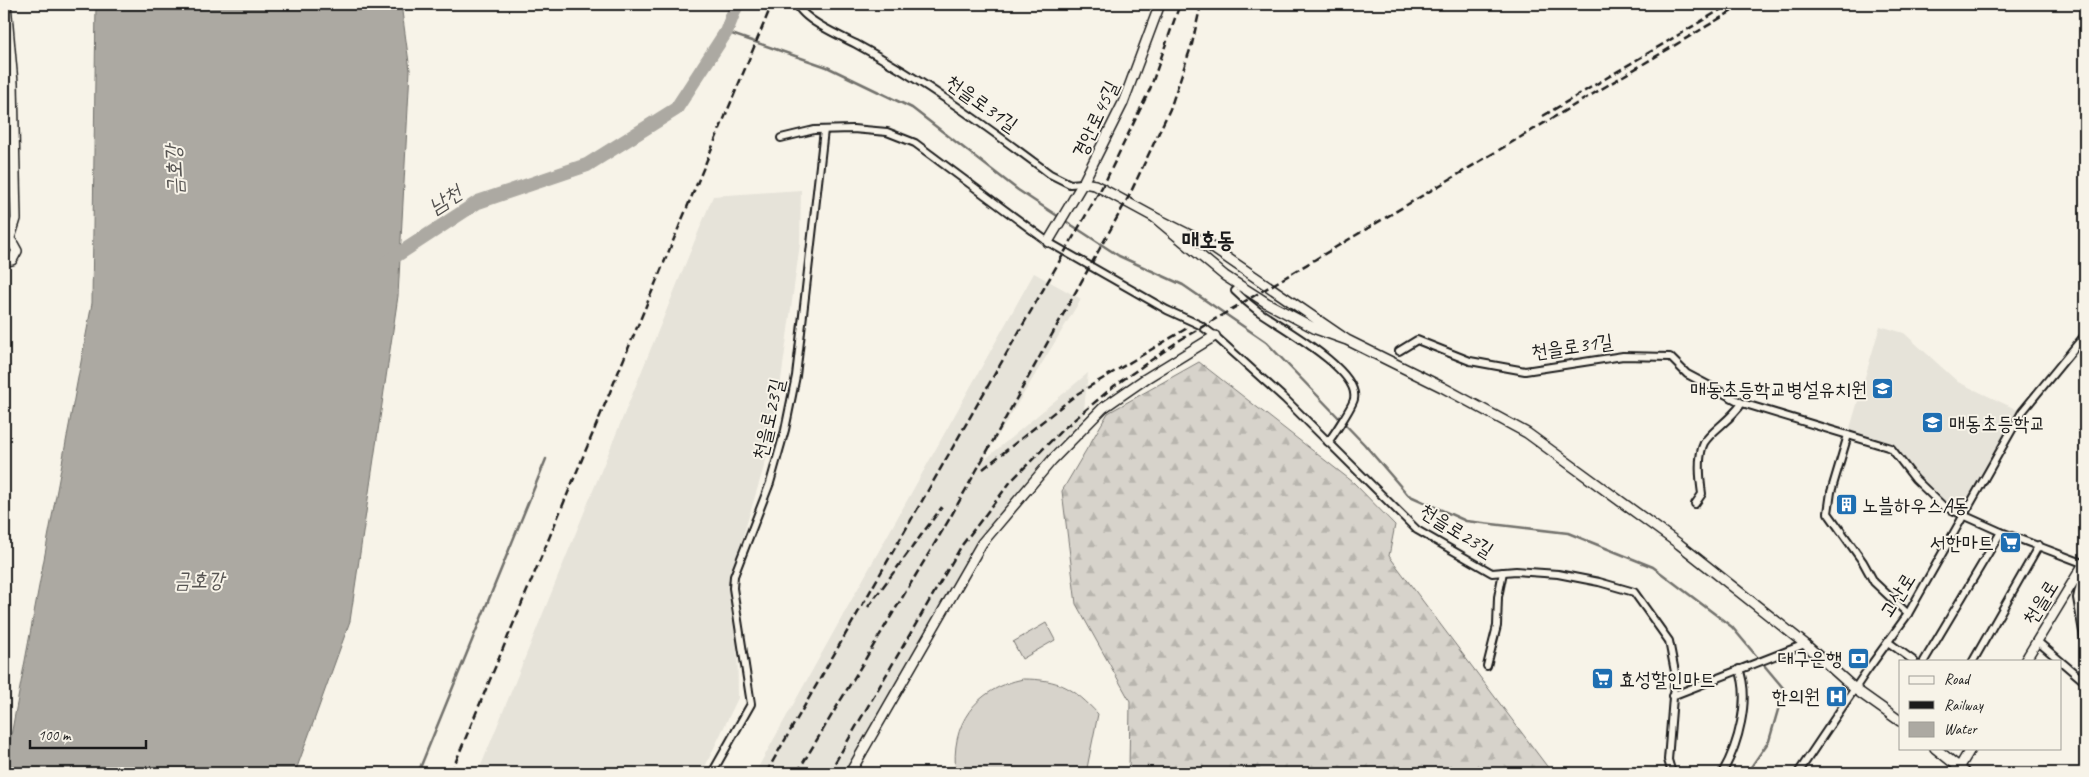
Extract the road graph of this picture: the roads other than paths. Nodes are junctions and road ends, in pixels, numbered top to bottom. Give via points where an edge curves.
1 (6, 4) edge
2 (797, 4) edge
3 (1160, 4) edge
4 (824, 130) junction
5 (781, 138) dead end
6 (1083, 184) junction
7 (1154, 217) junction
8 (8, 230) edge
9 (6, 241) edge
10 (1048, 242) junction
11 (4, 264) edge
12 (1235, 291) dead end
13 (2085, 335) edge
14 (1215, 336) junction
15 (1347, 340) junction
16 (1399, 351) dead end
17 (1742, 403) junction
18 (1848, 435) junction
19 (1328, 442) junction
20 (1696, 504) dead end
21 (1964, 517) junction
22 (2001, 532) junction
23 (2039, 545) junction
24 (2085, 563) edge
25 (1503, 572) junction
26 (1908, 614) junction
27 (2037, 641) junction
28 (1888, 642) junction
29 (2085, 643) edge
30 (1806, 644) junction
31 (1913, 660) edge
32 (1925, 660) edge
33 (1974, 660) edge
34 (2025, 660) edge
35 (2059, 660) edge
36 (2062, 662) edge
37 (1487, 666) dead end
38 (1739, 669) junction
39 (2085, 682) edge
40 (1854, 689) junction
41 (1672, 696) junction
42 (1899, 720) edge
43 (1937, 750) edge
44 (1970, 750) edge
45 (1960, 772) edge
46 (712, 773) edge
47 (850, 773) edge
48 (1672, 773) edge
49 (1722, 773) edge
50 (1798, 773) edge

1 - 8 street via 13,83 16,219
2 - 6 street, 천을로31길 via 799,10 826,29 916,78 1050,174 1070,184
3 - 6 street, 경안로45길 via 1123,103
4 - 5 street, 천을로23길
4 - 10 street, 천을로23길 via 888,132 915,143
4 - 46 street, 천을로23길 via 796,376 770,483 734,576 733,588 751,704
6 - 7 street, 천을로31길 via 1095,185
6 - 10 street, 경안로45길
7 - 15 street via 1204,242
7 - 15 street via 1243,288 1290,316
8 - 9 street
9 - 11 street via 17,251 12,260
10 - 14 street, 천을로23길
12 - 19 street via 1258,311 1320,352 1352,384 1354,400
13 - 21 street, 고산로 via 2022,412
14 - 19 street, 천을로23길
14 - 47 street via 1145,378 1103,408 1052,460 982,543
15 - 30 street via 1527,433 1679,544
16 - 17 street, 천을로31길 via 1417,340 1470,361 1525,370 1623,356 1670,356 1687,374
17 - 18 street, 천을로31길
17 - 20 street via 1735,415 1704,442 1700,477 1702,494
18 - 21 street, 천을로31길 via 1890,448 1943,506
18 - 26 street via 1828,513 1874,582
19 - 25 street, 천을로23길 via 1417,530 1492,573
21 - 22 street, 천을로31길
21 - 26 street, 고산로
22 - 23 street, 천을로31길
22 - 32 street
23 - 24 street, 천을로31길
23 - 33 street
24 - 27 street, 천을로
24 - 29 street via 2077,598
25 - 37 street via 1497,626
25 - 41 street, 천을로23길 via 1558,574 1634,592 1670,641 1675,672
26 - 28 street, 고산로
27 - 34 street, 천을로
27 - 35 street
28 - 31 street
28 - 40 street, 고산로
30 - 38 street
30 - 40 street
36 - 39 street
38 - 41 street
38 - 49 street via 1742,728
40 - 42 street
40 - 50 street, 고산로
41 - 48 street, 천을로23길 via 1668,760
43 - 45 street
44 - 45 street

